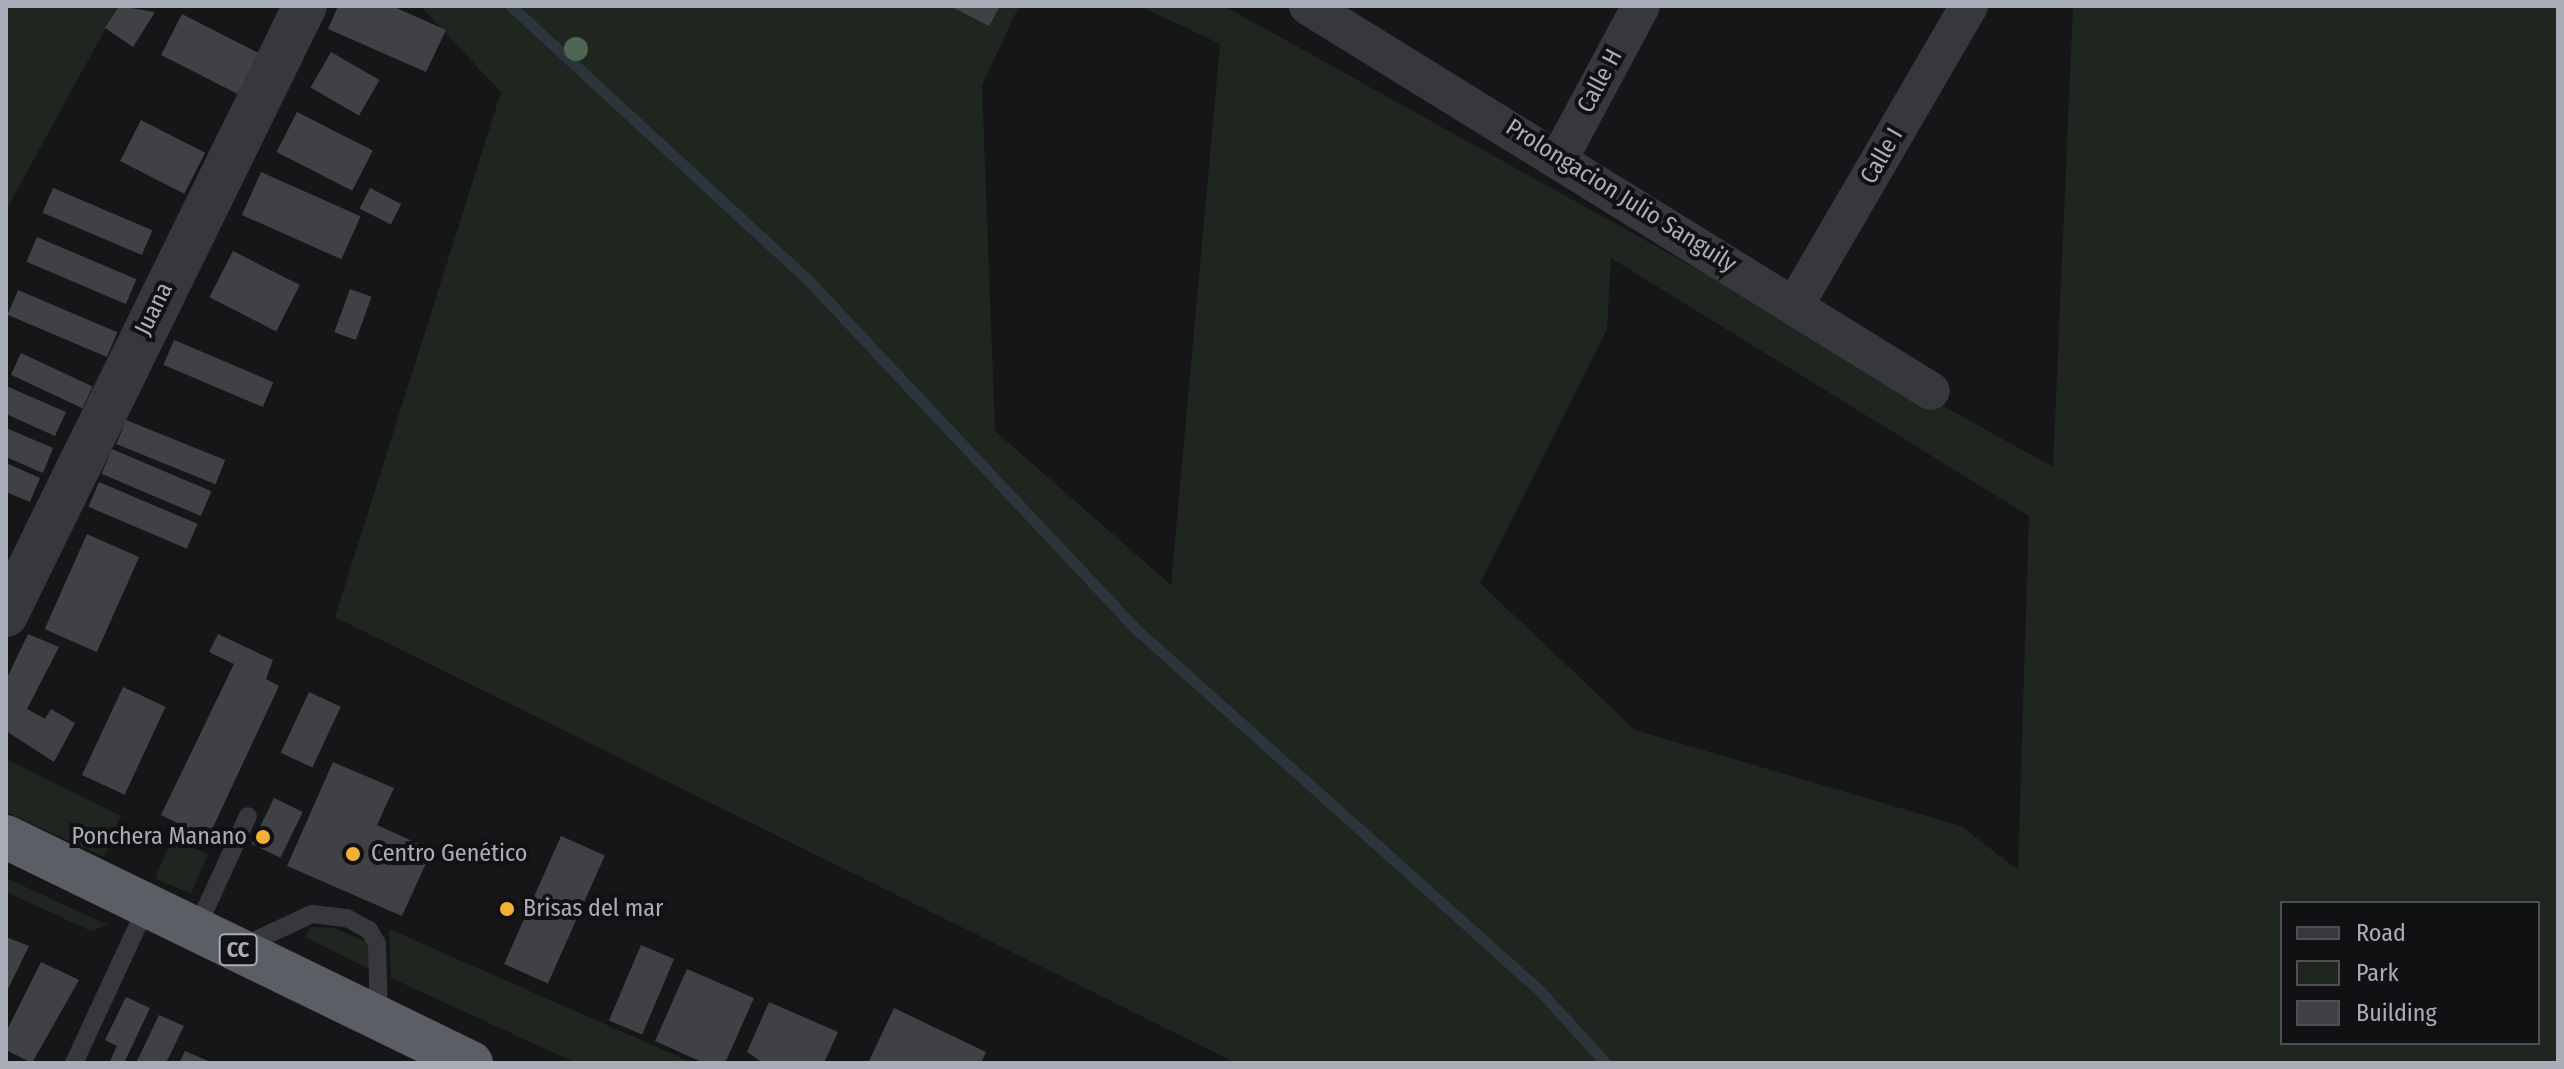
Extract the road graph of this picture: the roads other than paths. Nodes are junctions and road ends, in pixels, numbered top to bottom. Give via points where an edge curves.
1 (305, 6) edge
2 (1308, 6) edge
3 (1641, 6) edge
4 (1969, 6) edge
5 (1560, 157) junction
6 (1795, 305) junction
7 (1931, 391) dead end
8 (6, 615) edge
9 (248, 816) dead end
10 (6, 837) edge
11 (147, 906) junction
12 (196, 930) junction
13 (236, 949) junction
14 (379, 1018) junction
15 (74, 1063) edge
16 (471, 1063) edge

1 - 8 street, Juana
2 - 5 street, Prolongacion Julio Sanguily
3 - 5 street, Calle H
4 - 6 street, Calle I
5 - 6 street, Prolongacion Julio Sanguily
6 - 7 street, Prolongacion Julio Sanguily
9 - 12 lane
10 - 11 highway, CC
11 - 12 highway, CC
11 - 15 lane
12 - 13 highway, CC
13 - 14 highway, CC
13 - 14 lane via 312,914 347,918 369,930 377,944
14 - 16 highway, CC

